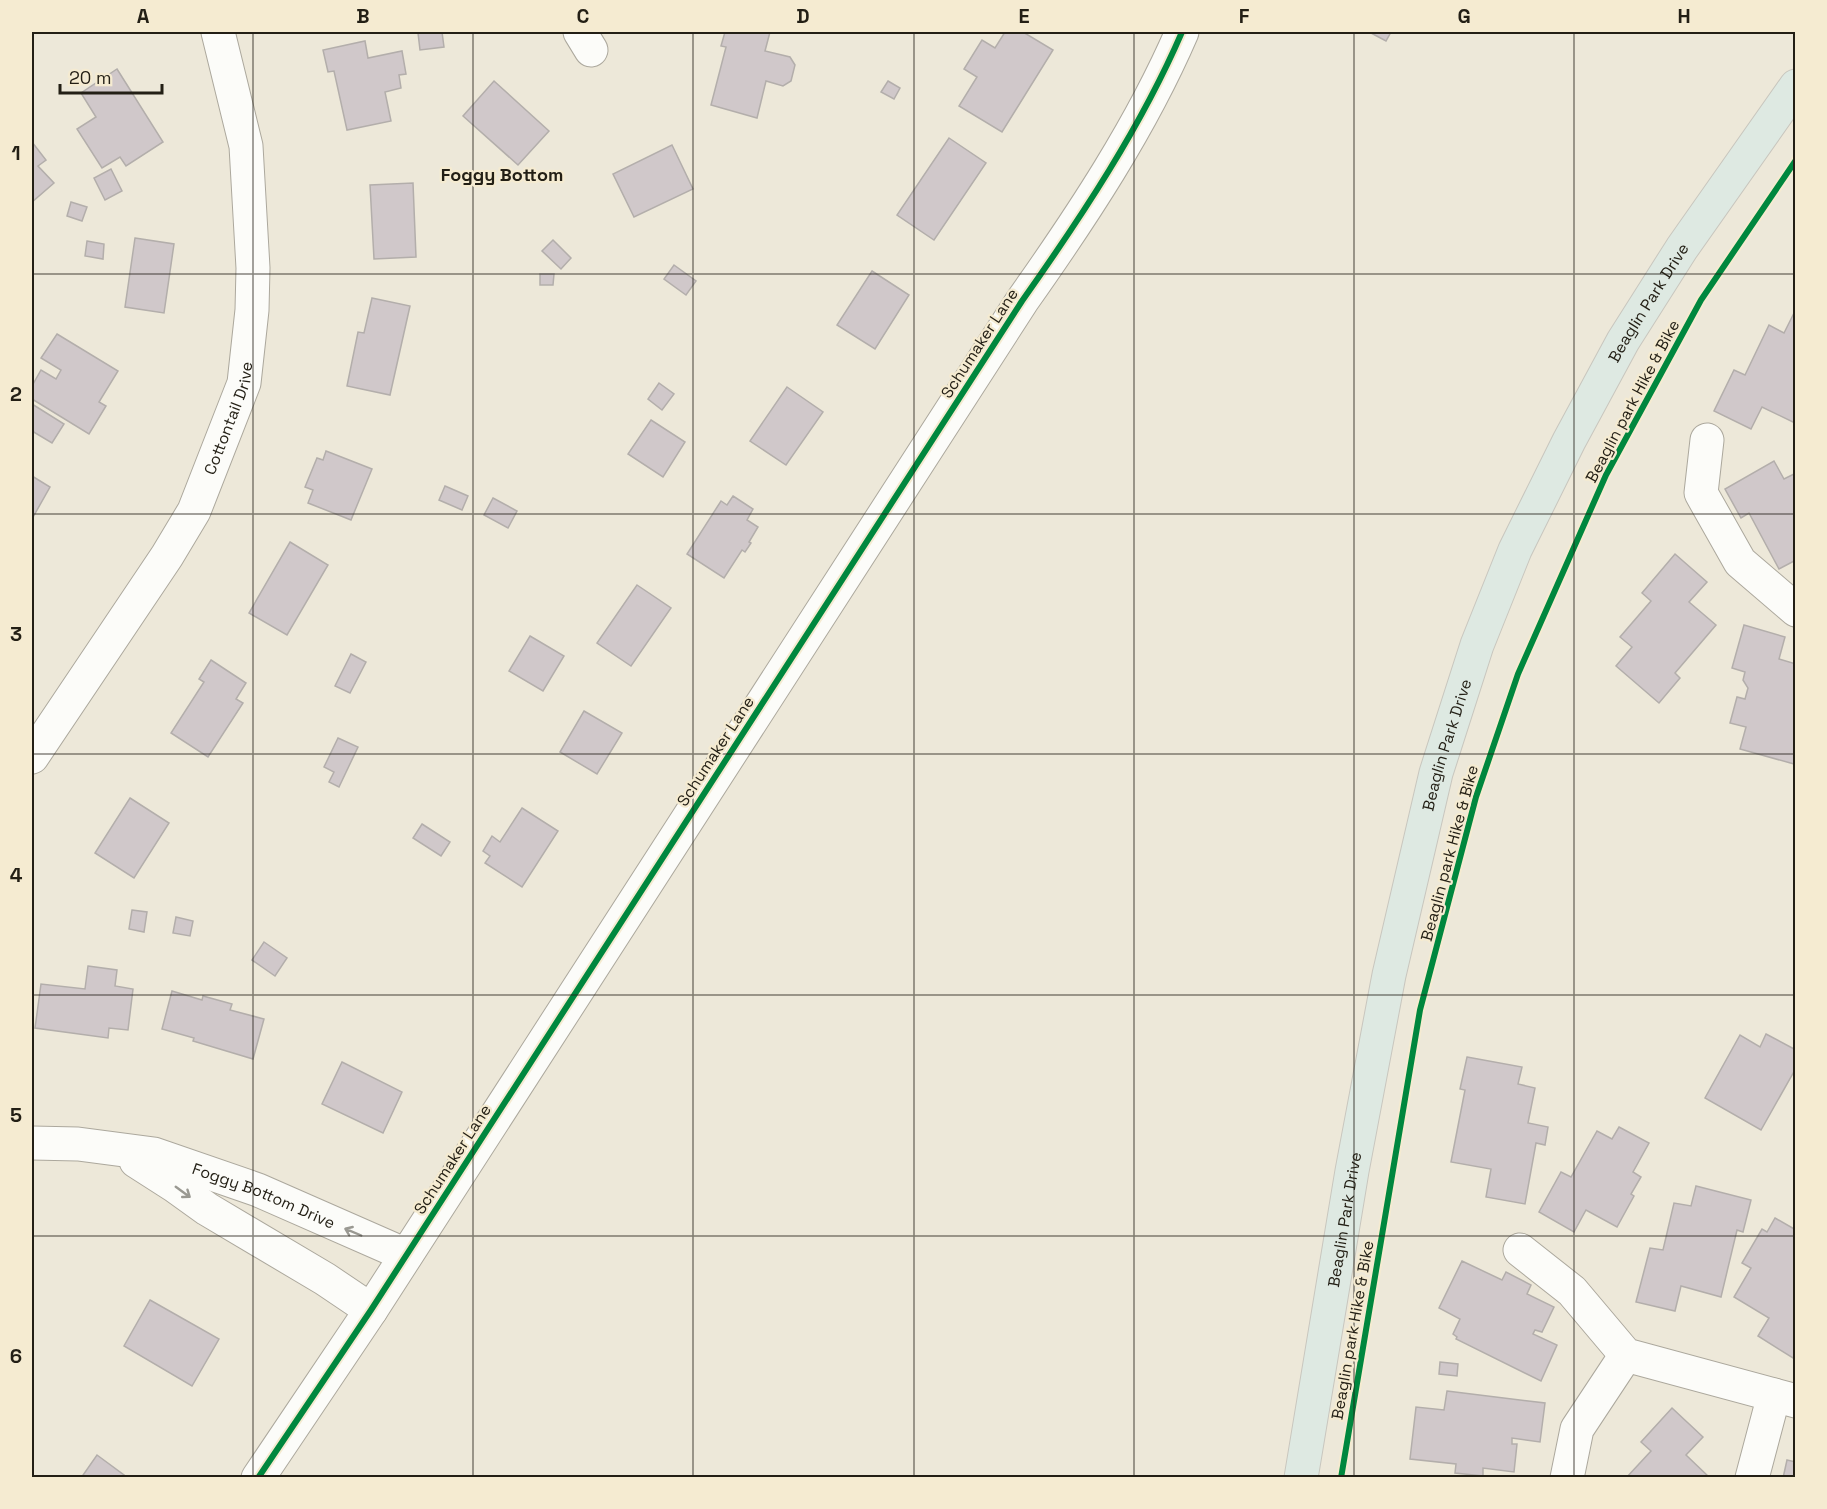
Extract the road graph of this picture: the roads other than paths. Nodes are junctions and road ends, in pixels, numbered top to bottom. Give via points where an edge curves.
1 (218, 32) edge
2 (1182, 32) edge
3 (1796, 86) edge
4 (1707, 440) dead end
5 (1796, 610) edge
6 (32, 757) edge
7 (32, 1143) edge
8 (116, 1149) junction
9 (1521, 1251) dead end
10 (406, 1255) junction
11 (371, 1310) junction
12 (1626, 1355) junction
13 (1785, 1398) edge
14 (258, 1478) edge
15 (1301, 1478) edge
16 (1567, 1478) edge
17 (1752, 1478) edge

1 - 6 street, Cottontail Drive via 246,146 253,268 244,383 194,511
2 - 10 street, Schumaker Lane via 1131,132 1081,217 1009,321
3 - 15 main road, Beaglin Park Drive via 1682,248 1623,341 1515,550 1477,645 1436,773 1389,975
4 - 5 street via 1701,493 1740,562
7 - 8 street, Foggy Bottom Drive
10 -> 8 street, Foggy Bottom Drive via 258,1190 154,1154
8 -> 11 street, Foggy Bottom Drive
9 - 12 street via 1572,1291
10 - 11 street, Schumaker Lane
11 - 14 street, Schumaker Lane
12 - 13 street
12 - 16 street via 1577,1429
13 - 17 street

